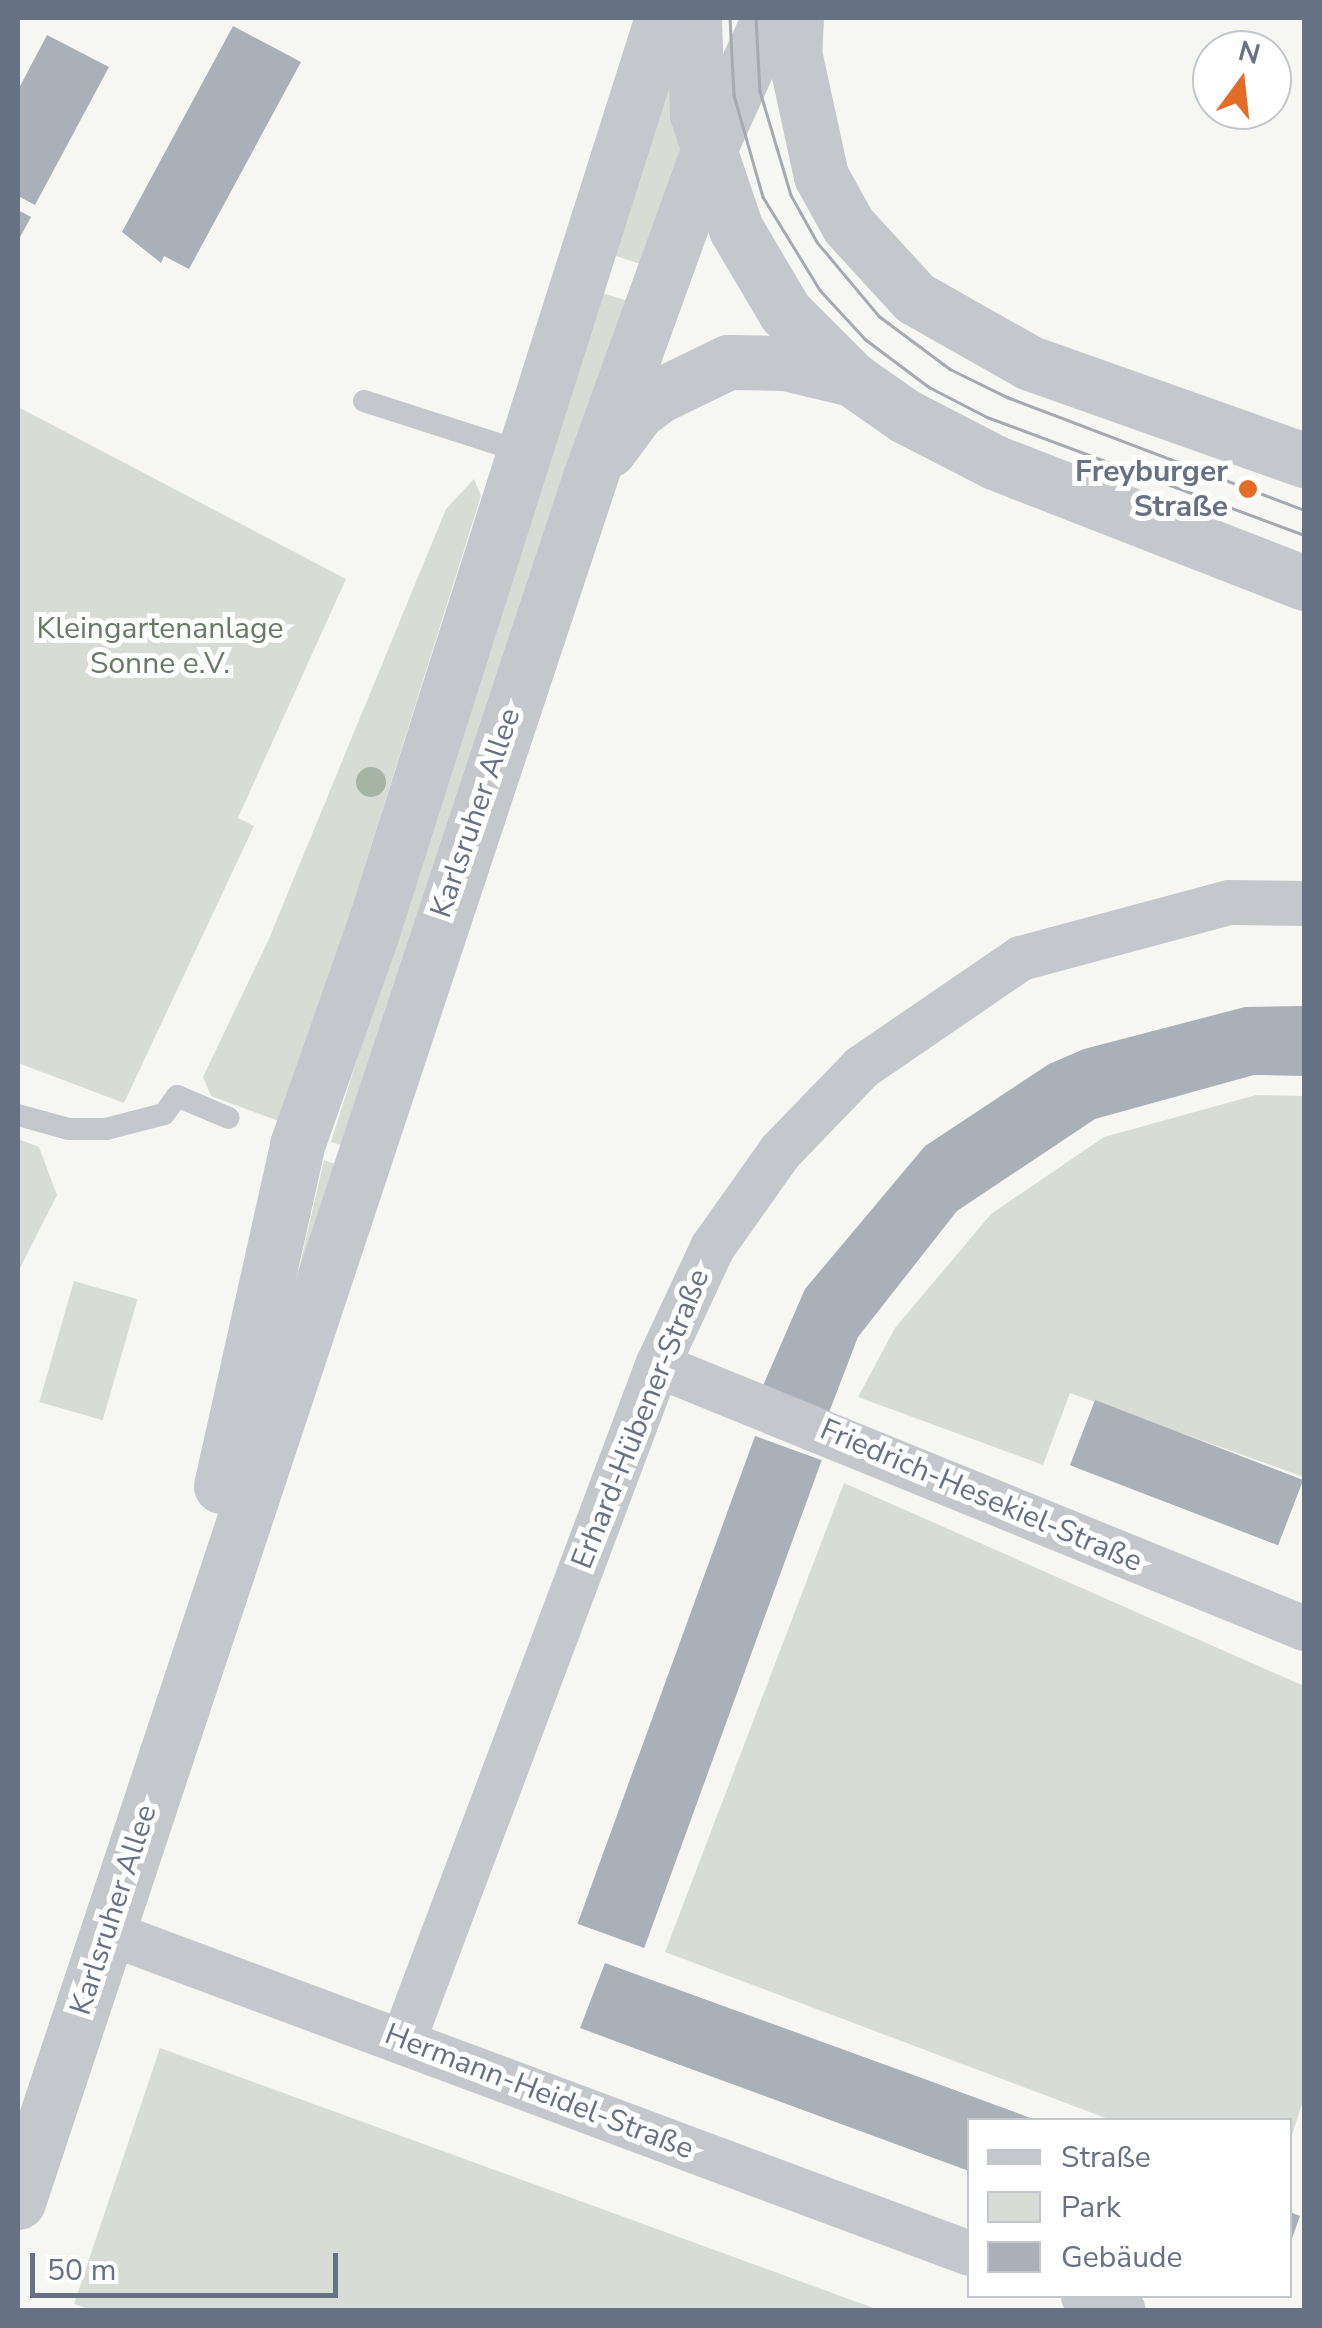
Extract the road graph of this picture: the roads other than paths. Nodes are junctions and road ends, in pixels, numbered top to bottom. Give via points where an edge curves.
1 (662, 18) edge
2 (694, 18) edge
3 (769, 18) edge
4 (796, 18) edge
5 (707, 154) junction
6 (852, 379) junction
7 (364, 401) dead end
8 (524, 452) junction
9 (1304, 460) edge
10 (590, 477) junction
11 (1304, 583) edge
12 (1304, 903) edge
13 (18, 1115) edge
14 (229, 1118) dead end
15 (657, 1366) junction
16 (209, 1618) junction
17 (1304, 1628) edge
18 (107, 1932) junction
19 (403, 2040) junction
20 (18, 2202) edge
21 (967, 2252) edge
22 (1089, 2298) edge
23 (1123, 2310) edge

1 - 8 street, Karlsruher Allee
2 - 5 street via 697,114
3 - 5 street, Karlsruher Allee
4 - 9 street via 794,52 821,176 848,224 889,272 971,334 1030,362
5 - 6 street via 757,272 785,312
5 - 10 street, Karlsruher Allee
6 - 10 street via 785,364 728,362 637,412
6 - 11 street via 905,416 994,462
7 - 8 lane
8 - 16 street, Karlsruher Allee via 298,1145 218,1501
10 - 16 street, Karlsruher Allee
12 - 15 street, Erhard-Hübener-Straße via 1229,902 1020,958 861,1066 780,1151 712,1247
13 - 14 lane via 106,1129 164,1114 176,1096
15 - 17 street, Friedrich-Hesekiel-Straße
15 - 19 street, Erhard-Hübener-Straße
16 - 18 street, Karlsruher Allee
18 - 19 street, Hermann-Heidel-Straße
18 - 20 street, Karlsruher Allee
19 - 21 street, Hermann-Heidel-Straße
22 - 23 street

